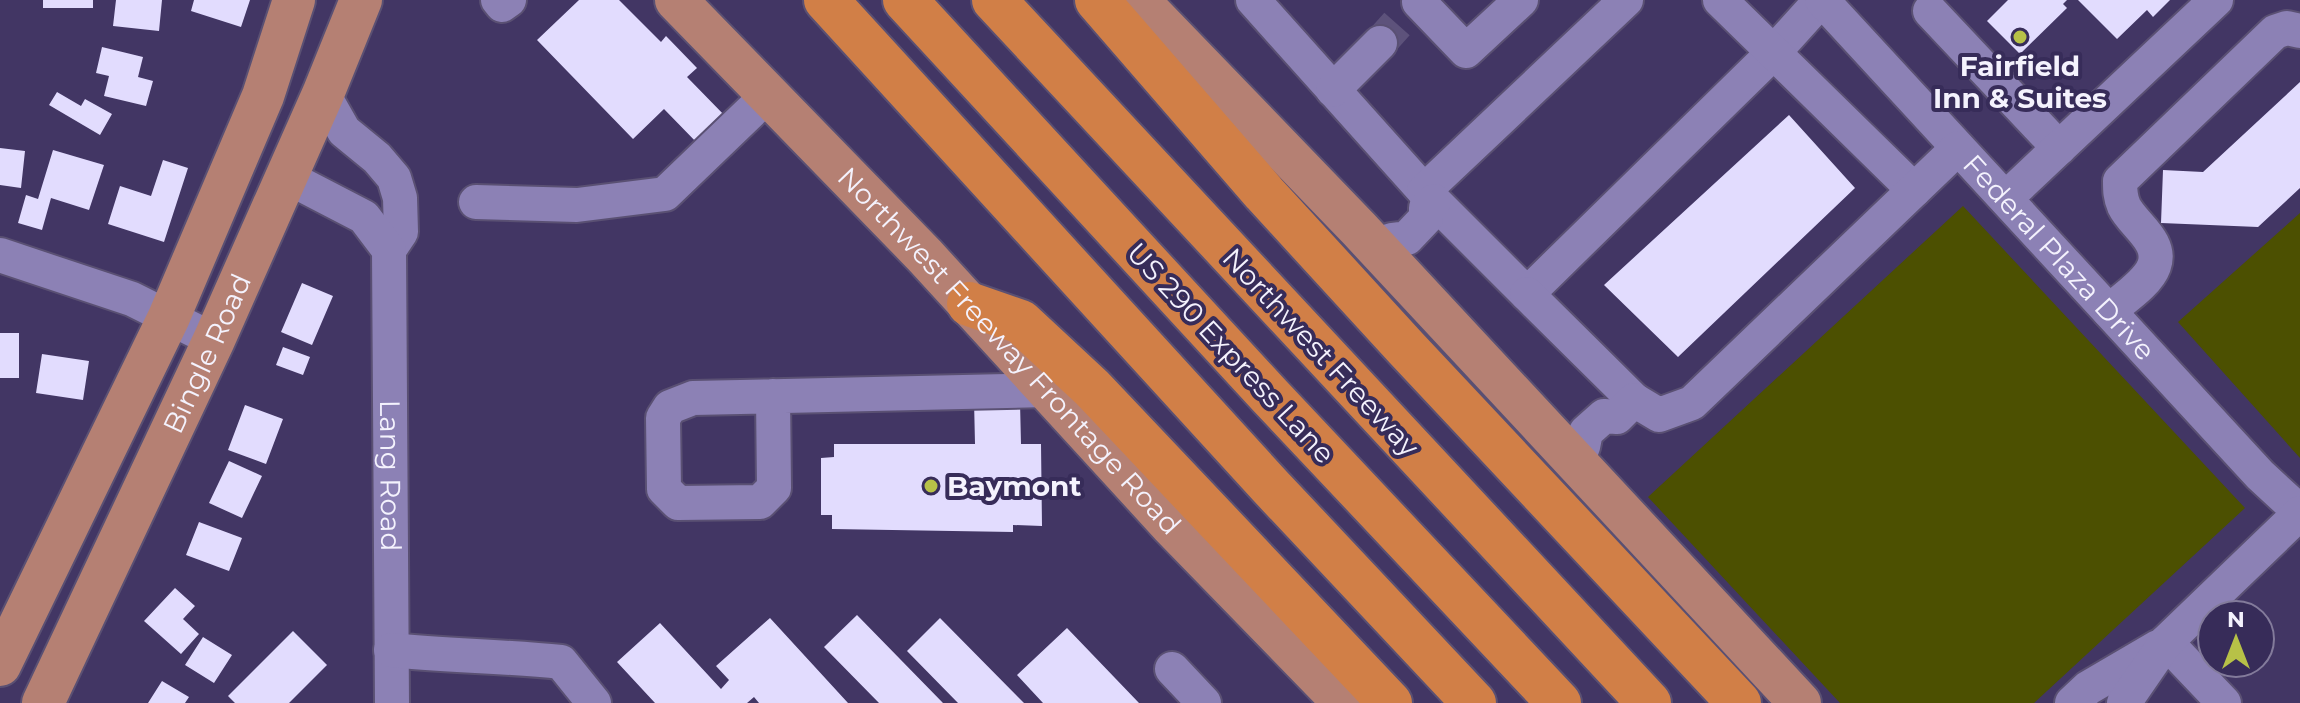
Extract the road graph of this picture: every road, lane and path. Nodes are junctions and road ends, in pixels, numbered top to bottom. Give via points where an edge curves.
1 (294, 0) edge
2 (301, 0) edge
3 (361, 0) edge
4 (498, 0) edge
5 (509, 0) edge
6 (676, 0) edge
7 (826, 0) edge
8 (905, 0) edge
9 (994, 0) edge
10 (1097, 0) edge
11 (1138, 0) edge
12 (1253, 0) edge
13 (1521, 0) edge
14 (1626, 0) edge
15 (1720, 0) edge
16 (1822, 0) edge
17 (2216, 0) edge
18 (1930, 11) dead end
19 (1404, 17) edge
20 (2300, 31) edge
21 (1775, 51) junction
22 (1333, 90) junction
23 (323, 94) junction
24 (768, 95) junction
25 (1958, 148) junction
26 (2059, 148) junction
27 (285, 176) junction
28 (1914, 190) junction
29 (2006, 198) junction
30 (1428, 200) junction
31 (476, 202) dead end
32 (1385, 245) junction
33 (389, 250) junction
34 (0, 255) edge
35 (1527, 294) junction
36 (969, 304) junction
37 (2109, 311) junction
38 (169, 317) junction
39 (214, 340) junction
40 (1048, 390) junction
41 (773, 396) dead end
42 (1625, 408) junction
43 (1577, 453) junction
44 (2300, 512) edge
45 (2166, 642) junction
46 (391, 650) junction
47 (0, 665) edge
48 (1172, 669) dead end
49 (2212, 699) edge
50 (43, 703) edge
51 (392, 703) edge
52 (594, 703) edge
53 (1204, 703) edge
54 (1344, 703) edge
55 (1390, 703) edge
56 (1474, 703) edge
57 (1559, 703) edge
58 (1649, 703) edge
59 (1739, 703) edge
60 (1800, 703) edge
61 (2072, 703) edge
62 (2124, 703) edge

1 - 38 main road, Bingle Road via 263,96
2 - 27 main road via 278,146
3 - 23 main road, Bingle Road
4 - 5 street via 502,5
6 - 24 main road, Northwest Freeway Frontage Road
7 - 56 highway
8 - 57 highway, US 290 Express Lane
9 - 58 highway, Northwest Freeway
10 - 59 highway via 1264,193
11 - 32 main road
12 - 22 street
13 - 19 street via 1466,51
14 - 30 street
15 - 21 street
16 - 21 street
16 - 25 street, Federal Plaza Drive
17 - 26 street
18 - 26 street
19 - 22 street
20 - 37 street via 2275,32 2120,181 2125,209 2154,249 2154,265
21 - 28 street
21 - 35 street
22 - 30 street
23 - 27 main road, Bingle Road
23 - 33 street, Lang Road via 344,131 389,170 398,188 401,232
24 - 31 street via 665,194 577,205
24 - 36 main road, Northwest Freeway Frontage Road
25 - 28 street
25 - 29 street, Federal Plaza Drive
26 - 29 street
27 - 33 street via 364,217
27 - 39 main road, Bingle Road
28 - 42 street via 1692,403 1659,415
29 - 37 street, Federal Plaza Drive
30 - 32 street via 1426,218 1407,238
30 - 35 street
32 - 43 main road
33 - 46 street, Lang Road
34 - 38 street via 132,299
35 - 42 street
36 - 40 main road, Northwest Freeway Frontage Road
36 - 55 highway via 1021,322 1092,388
37 - 44 street, Federal Plaza Drive
38 - 39 street
38 - 47 main road, Bingle Road
39 - 50 main road, Bingle Road
40 - 41 street
40 - 54 main road, Northwest Freeway Frontage Road
42 - 43 street via 1619,430 1599,449
43 - 60 main road
44 - 45 street
45 - 49 street
45 - 61 street
45 - 62 street
46 - 51 street, Lang Road
46 - 52 street via 561,662
48 - 53 street

